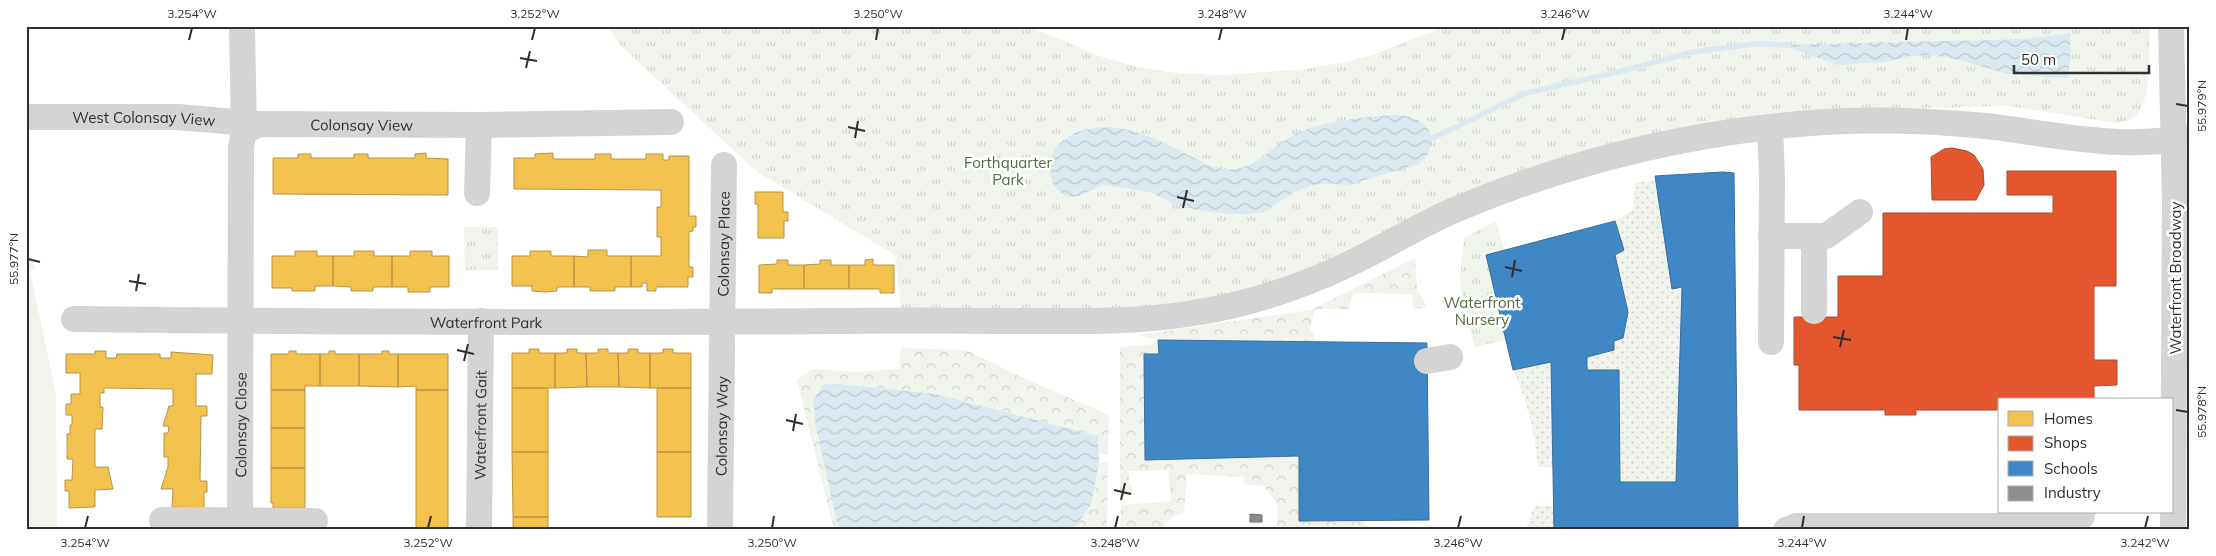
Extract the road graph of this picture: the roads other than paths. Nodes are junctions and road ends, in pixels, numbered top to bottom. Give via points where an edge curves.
1 (242, 26) edge
2 (2171, 26) edge
3 (26, 117) edge
4 (670, 122) dead end
5 (479, 125) junction
6 (249, 126) junction
7 (1770, 127) junction
8 (2181, 139) edge
9 (724, 165) dead end
10 (477, 193) dead end
11 (1860, 212) dead end
12 (1771, 236) junction
13 (1814, 236) junction
14 (1814, 310) dead end
15 (74, 320) dead end
16 (240, 321) junction
17 (481, 321) junction
18 (722, 322) junction
19 (1771, 342) dead end
20 (2173, 398) edge
21 (2082, 514) edge
22 (2173, 514) edge
23 (162, 520) dead end
24 (315, 521) dead end
25 (240, 525) edge
26 (716, 526) edge
27 (479, 530) edge
28 (1786, 530) edge
29 (2173, 530) edge

1 - 6 street
2 - 8 street, Waterfront Broadway
3 - 6 street, West Colonsay View via 178,118
4 - 5 street, Colonsay View
5 - 6 street, Colonsay View
5 - 10 street
6 - 16 street via 241,147
7 - 8 street, Waterfront Park via 1831,122 1946,123 2099,141
7 - 12 street
7 - 18 street, Waterfront Park via 1637,150 1543,178 1452,211 1315,279 1233,305 1185,315 1113,320
8 - 20 street, Waterfront Broadway via 2175,203
9 - 18 street, Colonsay Place
11 - 13 street via 1826,236
12 - 13 street
12 - 19 street
13 - 14 street
15 - 16 street, Waterfront Park
16 - 17 street, Waterfront Park
16 - 25 street, Colonsay Close
17 - 18 street, Waterfront Park
17 - 27 street, Waterfront Gait
18 - 26 street, Colonsay Way
21 - 28 street via 2072,526 1797,526
22 - 29 street, Waterfront Broadway
23 - 25 street
24 - 25 street

